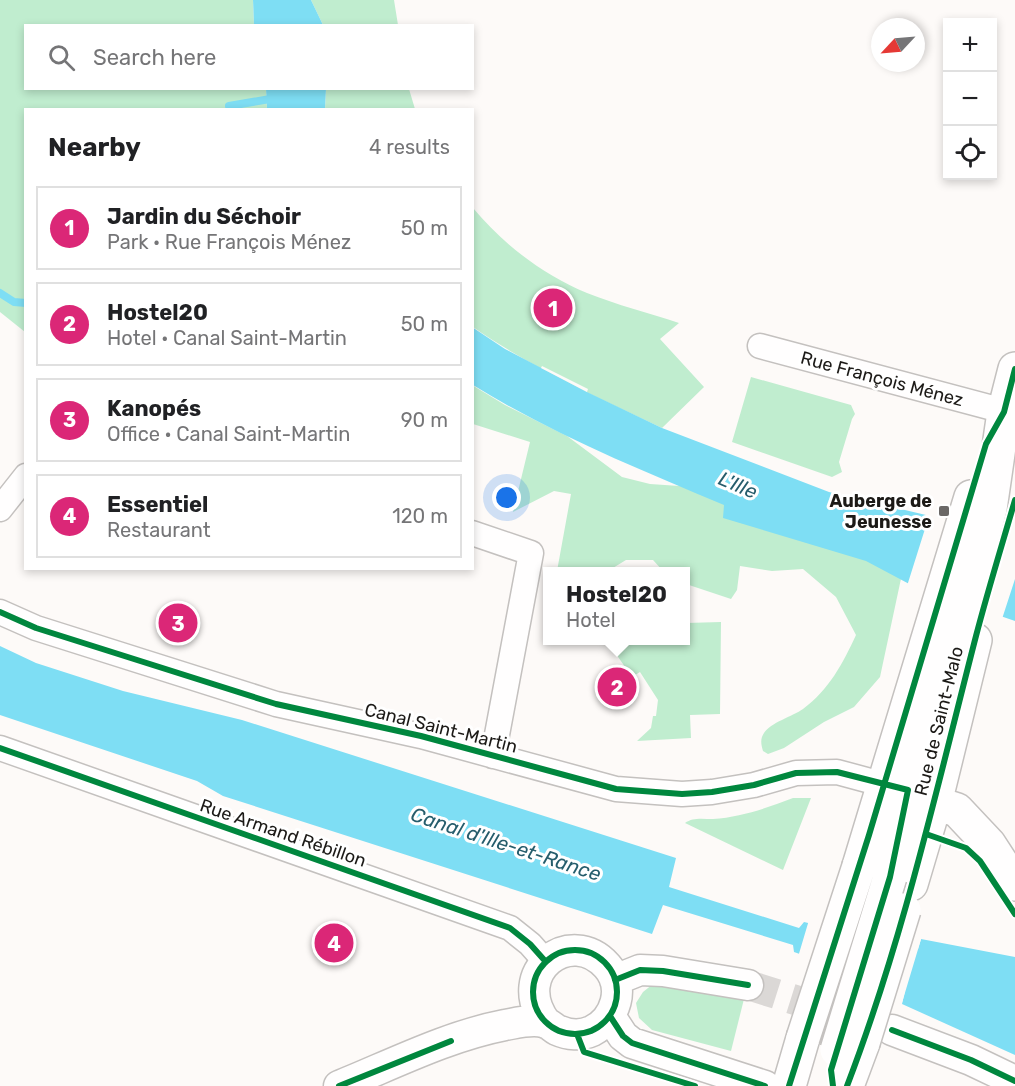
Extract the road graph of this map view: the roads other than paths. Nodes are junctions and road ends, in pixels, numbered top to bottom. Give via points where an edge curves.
1 (760, 346) dead end
2 (1015, 369) edge
3 (1011, 406) edge
4 (24, 479) edge
5 (996, 507) edge
6 (0, 509) edge
7 (474, 534) edge
8 (0, 612) edge
9 (956, 626) junction
10 (0, 748) edge
11 (493, 756) junction
12 (907, 797) junction
13 (1015, 884) edge
14 (540, 973) junction
15 (615, 980) junction
16 (748, 985) tunnel mouth
17 (610, 1016) junction
18 (546, 1023) junction
19 (473, 1032) junction
20 (864, 1041) junction
21 (1015, 1081) edge
22 (339, 1086) edge
23 (765, 1086) edge
24 (789, 1086) edge
25 (833, 1086) edge
26 (847, 1086) edge

1 - 3 street, Rue François Ménez
2 - 3 main road, Rue de Saint-Malo
3 - 5 main road, Rue de Saint-Malo
4 - 6 street
5 - 9 main road, Rue de Saint-Malo
7 - 11 street via 531,553
8 - 11 street, Canal Saint-Martin via 36,628 276,704
9 - 12 main road, Rue de Saint-Malo
9 - 12 main road, Rue de Saint-Malo
10 - 14 street, Rue Armand Rébillon via 510,928 530,944
11 - 12 street, Canal Saint-Martin via 616,789 712,792 796,773 837,772
12 - 13 main road via 957,810 989,844
12 - 20 main road, Rue de Saint-Malo, bridge via 901,880
12 - 24 main road, Rue de Saint-Malo, bridge via 891,818 869,835
14 - 15 street via 558,954 586,952 609,967
14 - 18 street via 534,998
14 - 19 street via 500,1014
15 - 16 street via 640,970
15 - 17 street via 617,993
17 - 18 street via 590,1032 577,1034 566,1034
17 - 23 street via 632,1043
18 - 19 street via 534,1021
19 - 22 street
20 - 21 street via 971,1059
20 - 25 main road, Rue de Saint-Malo via 831,1070
20 - 26 main road, Rue de Saint-Malo

